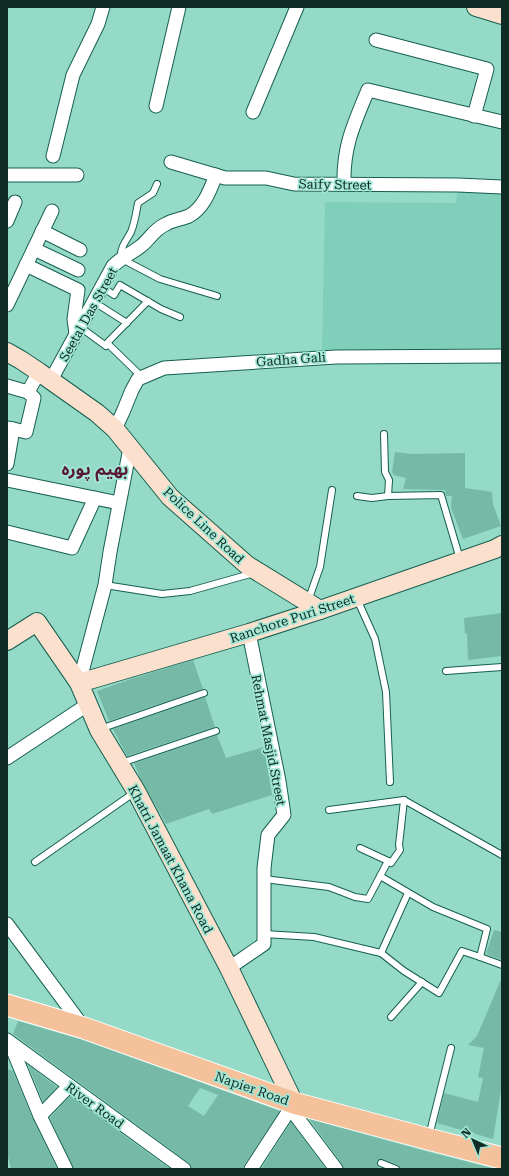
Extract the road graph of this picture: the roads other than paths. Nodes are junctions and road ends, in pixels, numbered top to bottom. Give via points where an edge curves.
1 (103, 7) edge
2 (179, 7) edge
3 (297, 7) edge
4 (476, 7) edge
5 (502, 15) edge
6 (376, 40) dead end
7 (156, 106) dead end
8 (253, 112) dead end
9 (474, 116) junction
10 (502, 122) edge
11 (53, 156) dead end
12 (171, 162) dead end
13 (7, 175) edge
14 (77, 175) dead end
15 (216, 175) junction
16 (157, 184) dead end
17 (344, 184) junction
18 (502, 187) edge
19 (15, 202) dead end
20 (52, 211) dead end
21 (7, 219) edge
22 (42, 231) junction
23 (34, 249) junction
24 (80, 250) dead end
25 (120, 258) junction
26 (26, 265) junction
27 (78, 270) dead end
28 (102, 288) junction
29 (217, 296) dead end
30 (148, 301) junction
31 (94, 302) junction
32 (7, 305) edge
33 (180, 317) dead end
34 (127, 323) junction
35 (78, 331) junction
36 (108, 343) junction
37 (7, 352) edge
38 (502, 356) edge
39 (45, 376) junction
40 (143, 378) junction
41 (7, 386) edge
42 (28, 392) junction
43 (10, 428) edge
44 (115, 429) junction
45 (384, 434) dead end
46 (130, 448) junction
47 (7, 464) edge
48 (7, 480) edge
49 (332, 490) dead end
50 (357, 496) dead end
51 (388, 496) junction
52 (95, 498) junction
53 (119, 504) junction
54 (7, 532) edge
55 (502, 545) edge
56 (460, 561) junction
57 (257, 572) junction
58 (105, 585) junction
59 (356, 597) junction
60 (313, 606) junction
61 (249, 633) junction
62 (7, 641) edge
63 (502, 667) edge
64 (446, 671) dead end
65 (79, 683) junction
66 (204, 693) dead end
67 (87, 705) junction
68 (99, 730) junction
69 (216, 731) dead end
70 (7, 758) edge
71 (119, 763) junction
72 (390, 782) dead end
73 (136, 791) junction
74 (404, 800) junction
75 (329, 810) dead end
76 (360, 848) dead end
77 (502, 855) edge
78 (388, 861) junction
79 (35, 862) dead end
80 (380, 876) junction
81 (264, 879) junction
82 (408, 893) junction
83 (7, 924) edge
84 (264, 934) junction
85 (381, 952) junction
86 (480, 957) junction
87 (502, 965) edge
88 (229, 968) junction
89 (422, 982) junction
90 (7, 1005) edge
91 (391, 1016) dead end
92 (84, 1028) junction
93 (9, 1041) edge
94 (451, 1048) dead end
95 (69, 1086) junction
96 (294, 1102) junction
97 (40, 1116) junction
98 (428, 1140) junction
99 (502, 1158) edge
100 (381, 1162) dead end
101 (175, 1167) edge
102 (66, 1169) edge
103 (251, 1169) edge
104 (336, 1169) edge
105 (396, 1169) edge

1 - 11 street via 98,24 73,75
2 - 7 street
3 - 8 street
4 - 5 street
6 - 9 street via 487,69
9 - 10 street
9 - 17 street via 368,90 345,154
12 - 15 street, Saify Street
13 - 14 street
15 - 17 street, Saify Street via 225,178 266,178 294,184
15 - 25 street, Seetal Das Street via 209,193 190,215 165,224 140,246
16 - 25 lane via 153,193 138,203 136,218 122,247
17 - 18 street, Saify Street
19 - 21 street
20 - 22 street
22 - 23 street
22 - 24 street
23 - 26 street
23 - 27 street
25 - 28 street, Seetal Das Street
25 - 29 lane via 160,279
26 - 32 street
26 - 35 street via 78,290 74,319
28 - 30 lane via 114,295 120,285
28 - 31 street, Seetal Das Street
30 - 33 lane
30 - 34 lane
31 - 34 lane
31 - 35 street, Seetal Das Street
34 - 36 lane
35 - 36 lane via 106,346
35 - 39 street, Seetal Das Street
36 - 40 lane
37 - 39 street, Police Line Road
38 - 40 street, Gadha Gali via 336,356 164,368
39 - 42 street, Seetal Das Street
39 - 44 street, Police Line Road
40 - 44 street, Gadha Gali via 138,379
41 - 42 street
42 - 43 street via 34,398 26,432
43 - 47 street
44 - 46 street, Police Line Road
45 - 51 lane via 385,472 389,480
46 - 53 street
46 - 57 street, Police Line Road via 170,497
48 - 52 street
49 - 60 lane
50 - 51 lane
51 - 56 lane via 441,495
52 - 53 street
52 - 54 street via 72,548
53 - 58 street
55 - 56 street, Ranchore Puri Street
56 - 59 street, Ranchore Puri Street
57 - 58 lane via 190,591 162,594
57 - 60 street, Police Line Road
58 - 65 street
59 - 60 street, Ranchore Puri Street
59 - 72 lane via 375,639 386,692
60 - 61 street, Ranchore Puri Street
61 - 65 street, Ranchore Puri Street
61 - 81 street, Rehmat Masjid Street via 284,815 268,836
62 - 65 street, Khatri Jamaat Khana Road via 37,622
63 - 64 lane
65 - 67 street, Khatri Jamaat Khana Road
66 - 68 lane
67 - 68 street, Khatri Jamaat Khana Road
67 - 70 street
68 - 71 street, Khatri Jamaat Khana Road
69 - 71 lane
71 - 73 street, Khatri Jamaat Khana Road
73 - 79 lane
73 - 88 street, Khatri Jamaat Khana Road
74 - 75 lane
74 - 77 lane
74 - 78 lane via 400,850 391,863
76 - 78 lane
78 - 80 lane
80 - 81 lane via 368,899 355,897 330,887
80 - 82 lane
81 - 84 street, Rehmat Masjid Street
82 - 85 lane
82 - 86 lane via 433,907 487,929
83 - 92 street
84 - 85 lane via 314,937
84 - 88 street, Rehmat Masjid Street via 264,944
85 - 89 lane
86 - 87 lane
86 - 89 lane via 462,951 439,993
88 - 96 street, Khatri Jamaat Khana Road
89 - 91 lane
90 - 92 main road, Napier Road
92 - 96 main road, Napier Road
93 - 95 street, River Road
93 - 97 street
94 - 98 lane
95 - 97 street
95 - 101 street, River Road
96 - 98 main road, Napier Road
96 - 103 street
96 - 104 street via 296,1116
97 - 102 street
98 - 99 main road, Napier Road
100 - 105 lane

